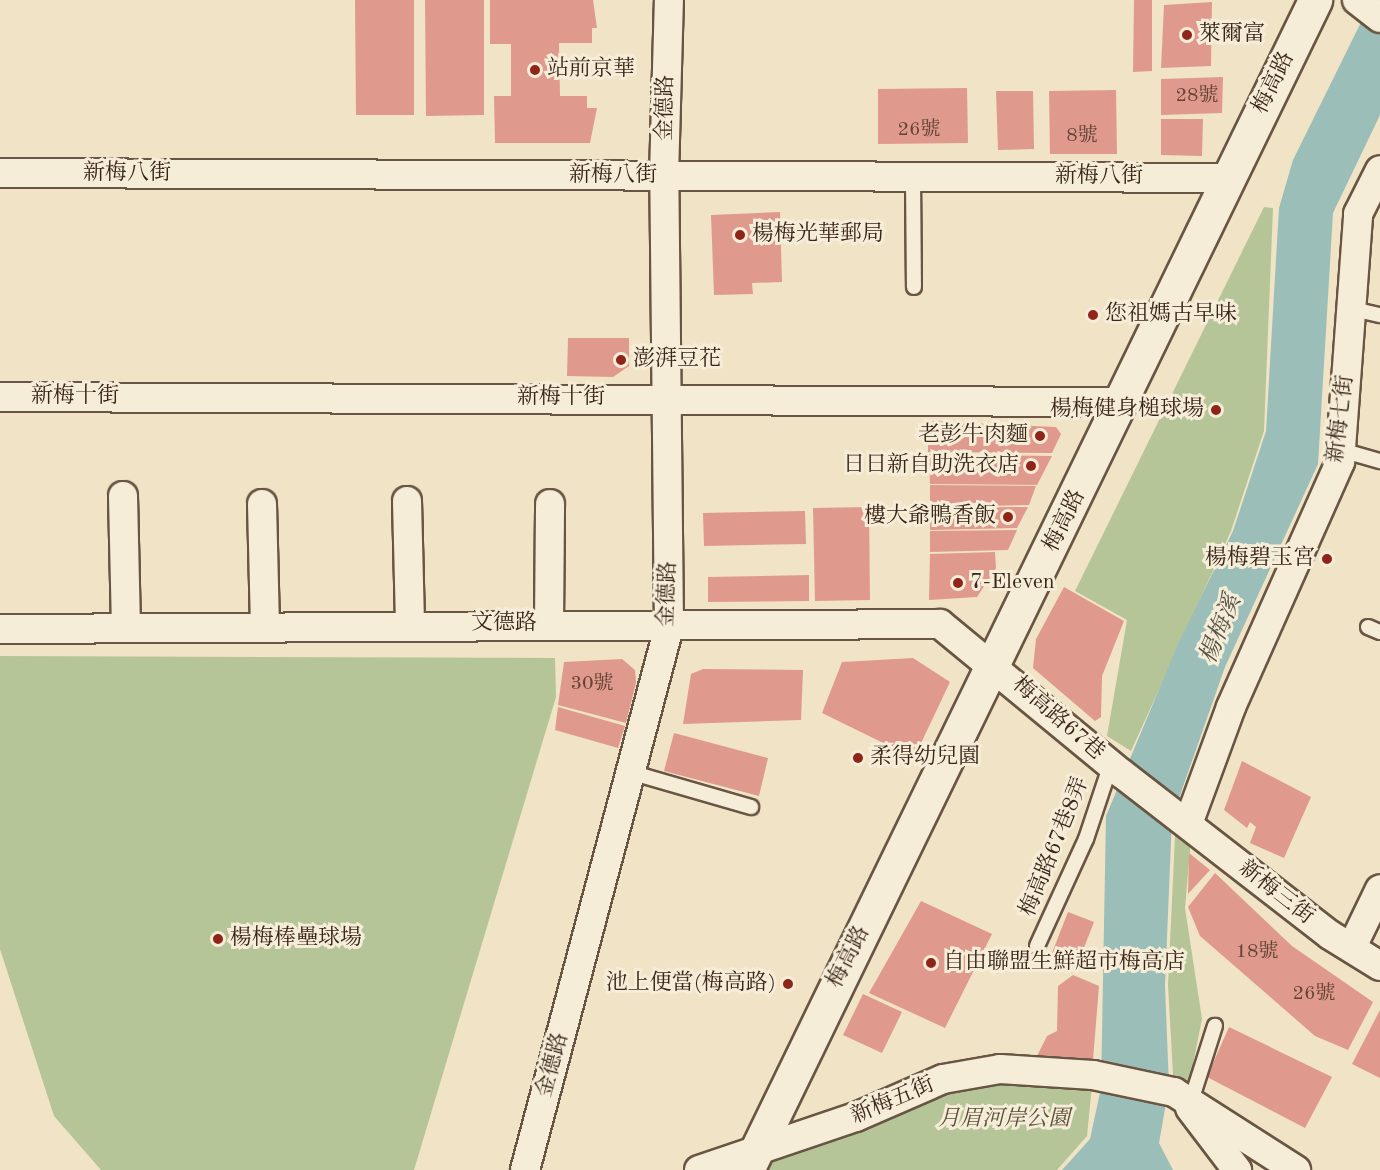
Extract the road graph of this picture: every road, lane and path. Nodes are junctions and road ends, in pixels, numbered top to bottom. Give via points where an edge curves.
1 (669, 0) edge
2 (1315, 0) edge
3 (1380, 170) edge
4 (0, 173) edge
5 (664, 176) junction
6 (913, 177) junction
7 (1227, 178) junction
8 (914, 287) dead end
9 (1353, 309) junction
10 (1380, 315) edge
11 (0, 397) edge
12 (669, 398) junction
13 (1123, 402) junction
14 (1341, 450) junction
15 (1380, 461) edge
16 (123, 496) dead end
17 (407, 501) dead end
18 (262, 504) dead end
19 (550, 504) dead end
20 (265, 624) junction
21 (410, 624) junction
22 (549, 624) junction
23 (126, 625) junction
24 (669, 627) junction
25 (0, 629) edge
26 (995, 665) junction
27 (1116, 769) junction
28 (633, 773) junction
29 (751, 807) dead end
30 (1182, 820) junction
31 (1380, 889) edge
32 (1037, 946) dead end
33 (1352, 947) junction
34 (1380, 966) edge
35 (1215, 1026) dead end
36 (1181, 1096) junction
37 (1270, 1161) edge
38 (749, 1163) edge
39 (525, 1170) edge
40 (699, 1170) edge
41 (1237, 1170) edge
42 (1296, 1170) edge

1 - 5 street, 金德路
2 - 7 street, 梅高路
3 - 9 street, 新梅七街 via 1358,214
4 - 5 street, 新梅八街
5 - 6 street, 新梅八街
5 - 12 street, 金德路
6 - 7 street, 新梅八街
6 - 8 lane
7 - 13 street, 梅高路
9 - 10 lane
9 - 14 street, 新梅七街
11 - 12 street, 新梅十街
12 - 13 street, 新梅十街
12 - 24 street, 金德路
13 - 26 street, 梅高路
14 - 15 lane
14 - 30 street, 新梅七街
16 - 23 street
17 - 21 street
18 - 20 street
19 - 22 street
20 - 21 street, 文德路
20 - 23 street, 文德路
21 - 22 street, 文德路
22 - 24 street, 文德路
23 - 25 street, 文德路
24 - 26 street, 文德路 via 940,624
24 - 28 street, 金德路
26 - 27 street, 梅高路67巷
26 - 38 street, 梅高路
27 - 30 street, 梅高路67巷
27 - 32 lane, 梅高路67巷8弄
28 - 29 lane
28 - 39 street, 金德路
30 - 33 street, 新梅三街
31 - 33 street
33 - 34 street, 新梅三街
35 - 36 lane
36 - 37 street
36 - 38 street, 新梅五街 via 1093,1075 1000,1069 943,1079
36 - 41 street
37 - 42 street
38 - 40 street, 新梅五街

